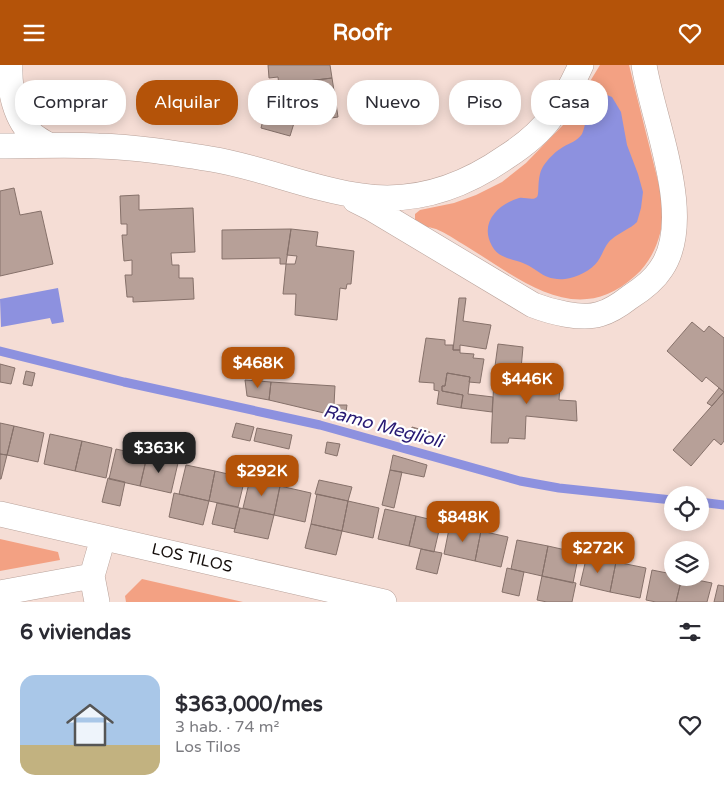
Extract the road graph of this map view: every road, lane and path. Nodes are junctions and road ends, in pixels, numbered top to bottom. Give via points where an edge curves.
1 (10, 65) edge
2 (581, 65) edge
3 (644, 65) edge
4 (48, 145) junction
5 (0, 146) edge
6 (334, 191) junction
7 (0, 514) edge
8 (104, 538) junction
9 (92, 576) junction
10 (0, 593) edge
11 (97, 602) edge
12 (384, 602) edge

1 - 4 street via 10,85 23,123
2 - 6 street via 550,119 526,144 460,184 419,196 391,199
3 - 6 street via 672,189 675,216 671,247 661,269 642,289 599,315 553,312 533,305 371,208
4 - 5 street
4 - 6 street via 108,146 213,159
7 - 8 street, LOS TILOS
8 - 9 street
8 - 12 street, LOS TILOS
9 - 10 street
9 - 11 street

